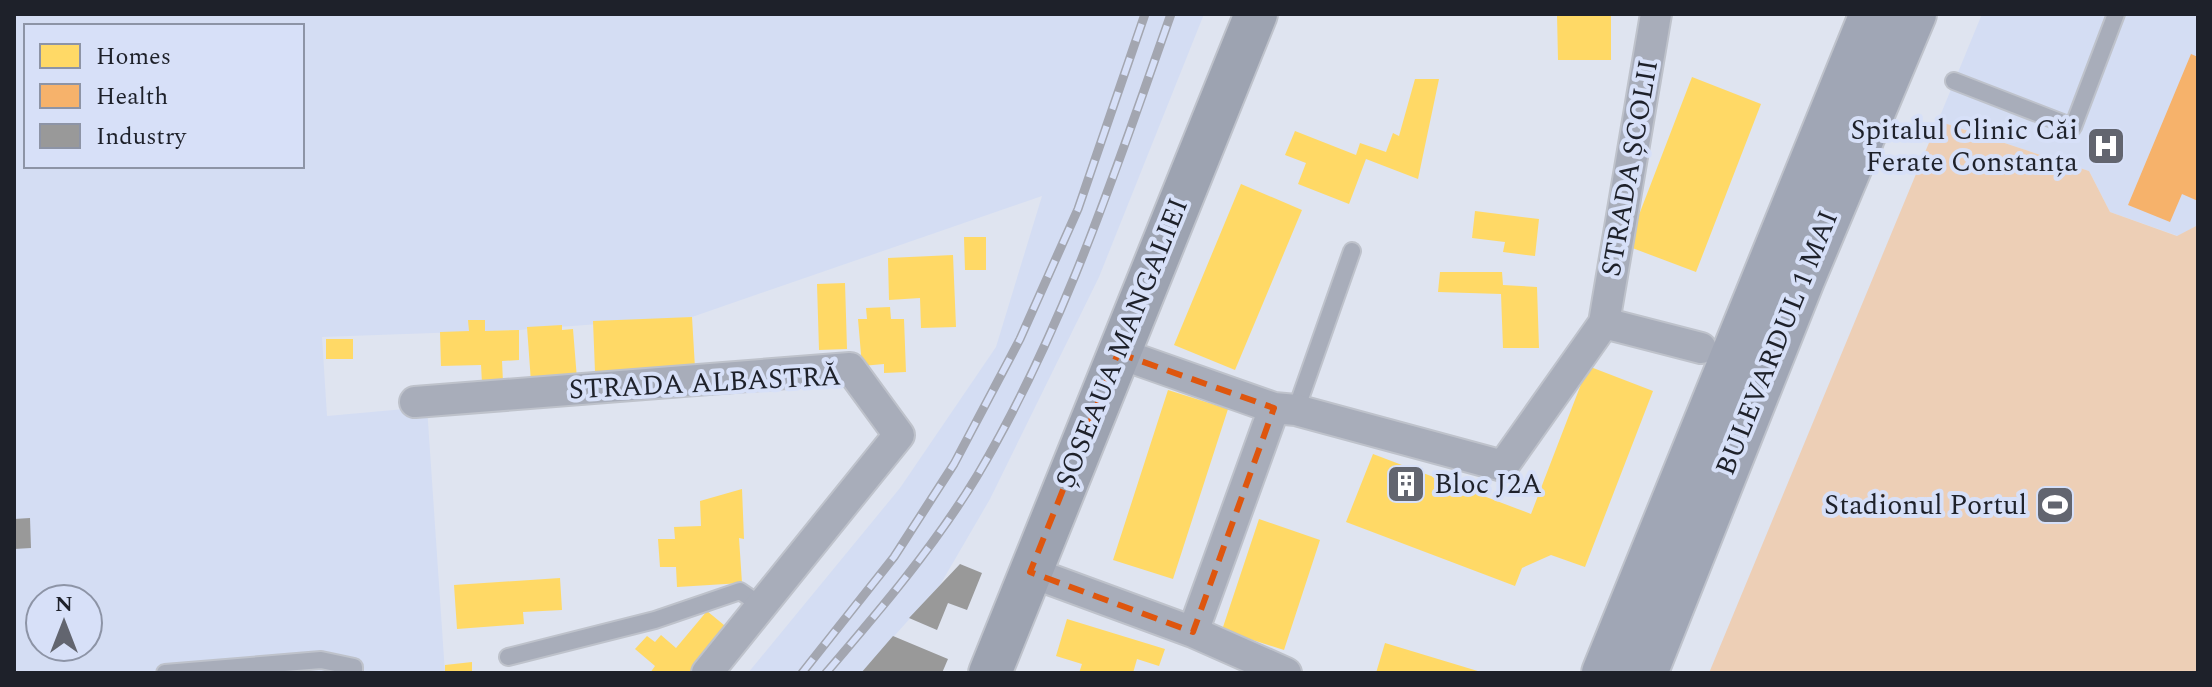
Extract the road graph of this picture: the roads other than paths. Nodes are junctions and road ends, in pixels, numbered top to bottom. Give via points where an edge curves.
1 (1256, 14) edge
2 (1656, 14) edge
3 (1872, 14) edge
4 (1914, 14) edge
5 (2116, 14) edge
6 (1954, 81) dead end
7 (1352, 251) dead end
8 (1604, 323) junction
9 (1701, 348) dead end
10 (1118, 353) junction
11 (415, 402) dead end
12 (1285, 409) junction
13 (1030, 572) junction
14 (762, 606) junction
15 (1193, 632) junction
16 (508, 657) dead end
17 (165, 673) edge
18 (354, 673) edge
19 (707, 673) edge
20 (990, 673) edge
21 (1286, 673) edge
22 (1604, 673) edge
23 (1645, 673) edge

1 - 10 street, ȘOSEAUA MANGALIEI
2 - 8 street, STRADA ȘCOLII
3 - 22 main road, BULEVARDUL 1 MAI
4 - 23 main road, BULEVARDUL 1 MAI
5 - 6 lane via 2073,127
7 - 12 lane
8 - 9 street
8 - 12 street, STRADA ȘCOLII via 1503,466
10 - 12 street
10 - 13 street, ȘOSEAUA MANGALIEI
11 - 14 street, STRADA ALBASTRĂ via 850,368 899,435
12 - 15 street
13 - 15 street
13 - 20 street, ȘOSEAUA MANGALIEI
14 - 16 lane via 740,591 655,620
14 - 19 street, STRADA ALBASTRĂ
15 - 21 street
17 - 18 lane via 321,660 354,667

